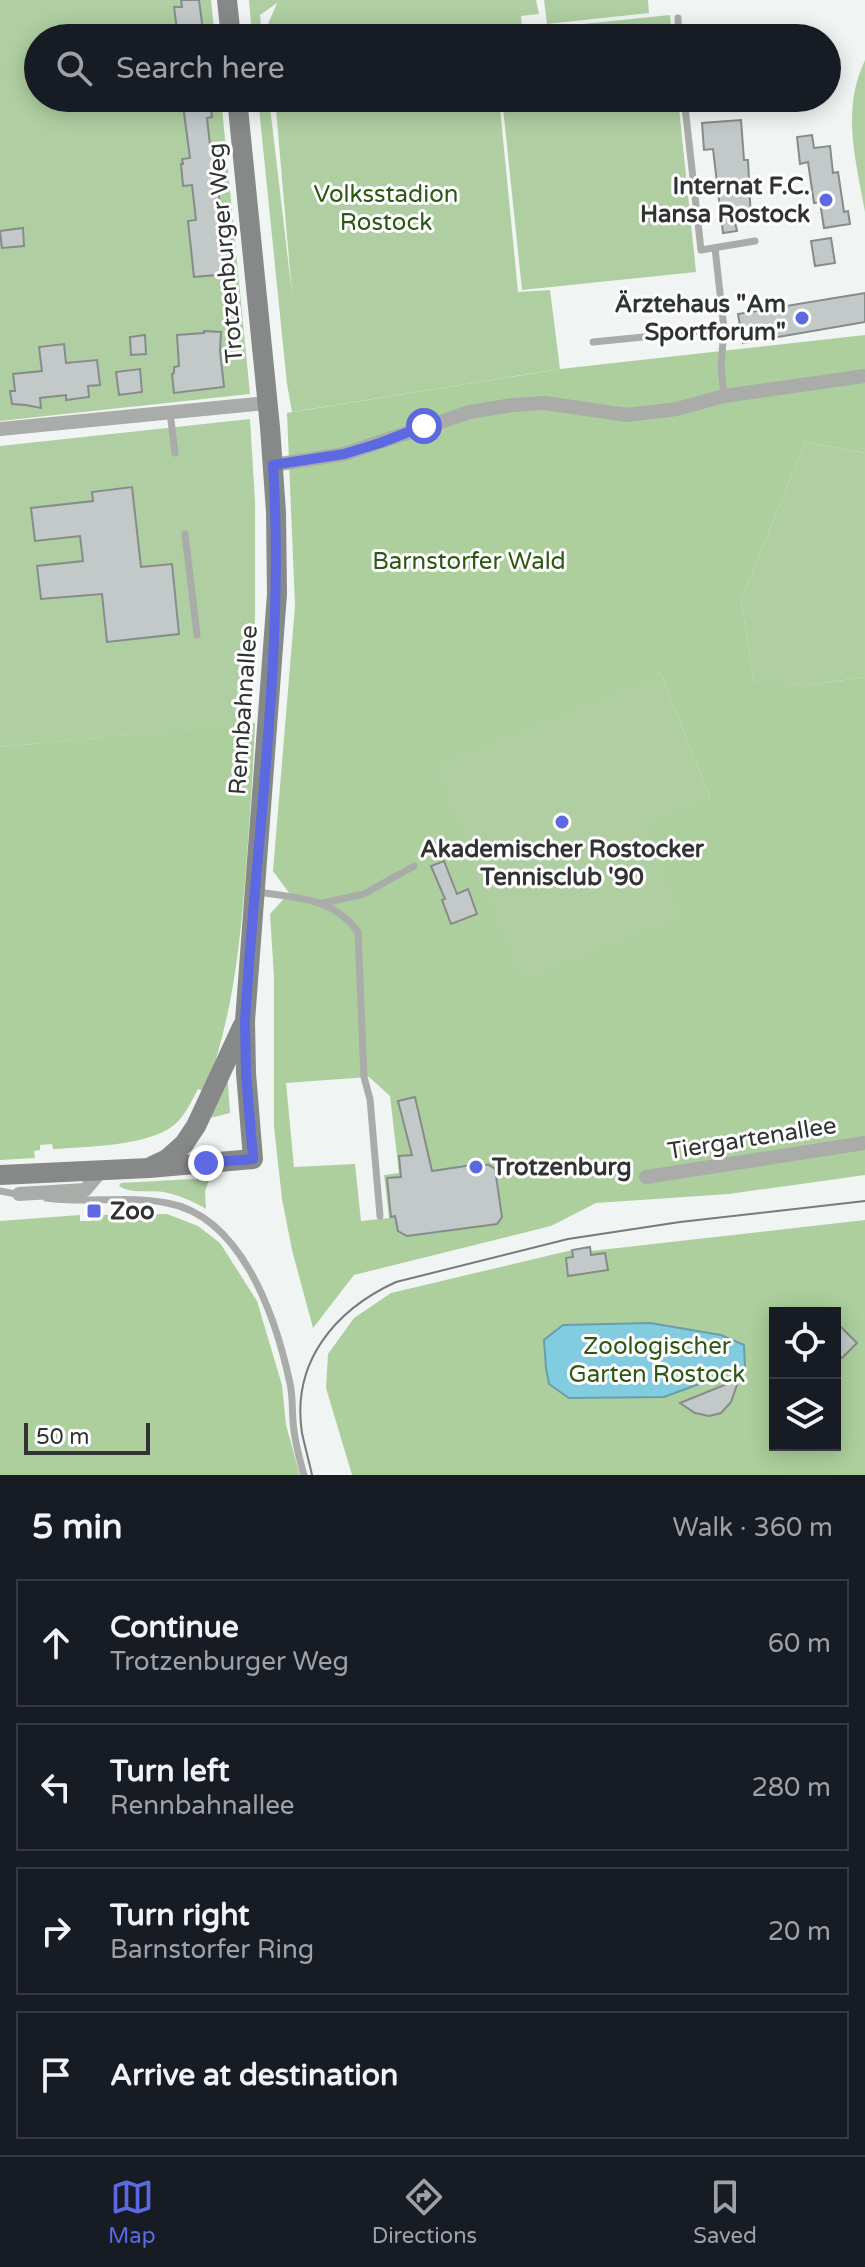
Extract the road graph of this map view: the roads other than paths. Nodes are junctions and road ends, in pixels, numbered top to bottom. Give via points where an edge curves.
1 (227, 0) edge
2 (678, 18) dead end
3 (230, 24) edge
4 (678, 24) edge
5 (238, 112) edge
6 (686, 112) edge
7 (755, 241) dead end
8 (715, 248) junction
9 (724, 329) junction
10 (593, 342) dead end
11 (865, 376) edge
12 (724, 396) junction
13 (261, 403) junction
14 (170, 412) junction
15 (0, 429) edge
16 (175, 453) dead end
17 (273, 465) junction
18 (185, 534) dead end
19 (197, 635) dead end
20 (414, 866) dead end
21 (255, 891) junction
22 (323, 903) junction
23 (245, 1021) junction
24 (865, 1143) edge
25 (149, 1168) junction
26 (102, 1170) junction
27 (0, 1175) edge
28 (646, 1177) dead end
29 (0, 1191) edge
30 (19, 1194) junction
31 (380, 1216) dead end
32 (304, 1475) edge

1 - 3 street
2 - 4 lane
5 - 13 street, Trotzenburger Weg
6 - 8 lane via 701,250
7 - 8 lane
8 - 9 lane
9 - 10 lane
9 - 12 lane
11 - 12 street
12 - 17 street via 627,415 545,403 512,405 470,412 344,454
13 - 14 street
13 - 17 street, Rennbahnallee
14 - 15 street
14 - 16 lane
17 - 21 street, Rennbahnallee via 277,594
18 - 19 lane
20 - 22 lane via 364,894
21 - 22 lane
21 - 23 street, Rennbahnallee
22 - 31 lane via 358,932 364,1077
23 - 25 street, Rennbahnallee via 196,1126 184,1144
23 - 25 street, Rennbahnallee via 253,1159
24 - 28 street, Tiergartenallee
25 - 26 street
26 - 27 street
26 - 30 street via 85,1190
29 - 30 lane
30 - 32 lane via 169,1203 214,1225 260,1287 290,1379

